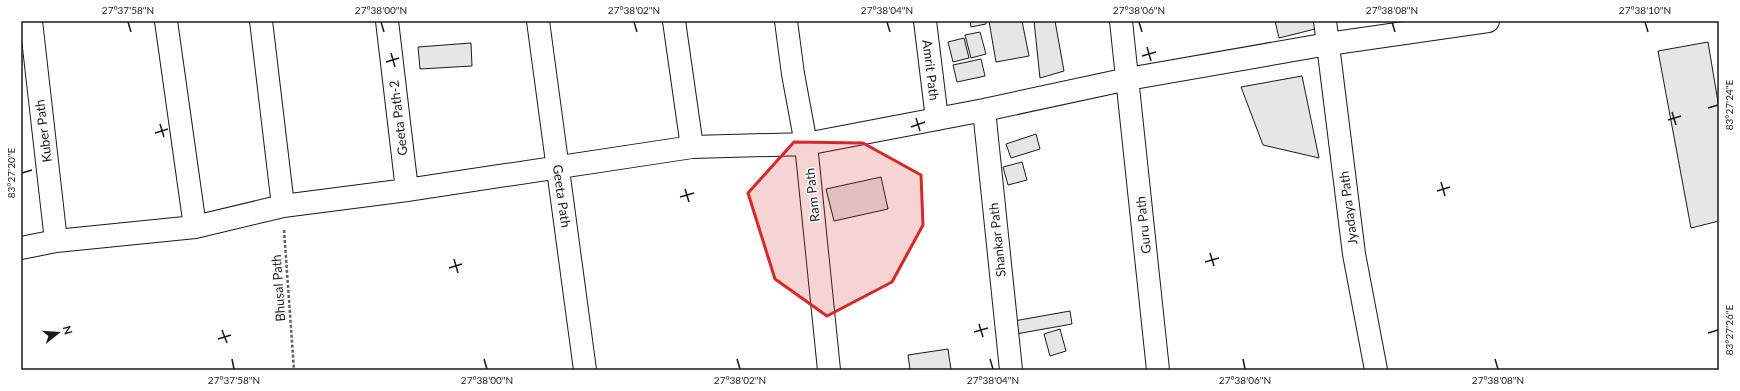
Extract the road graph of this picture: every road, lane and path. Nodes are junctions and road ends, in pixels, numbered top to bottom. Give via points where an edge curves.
1 (31, 21) edge
2 (166, 21) edge
3 (261, 21) edge
4 (387, 21) edge
5 (538, 21) edge
6 (674, 21) edge
7 (786, 21) edge
8 (925, 21) edge
9 (1121, 21) edge
10 (1325, 21) edge
11 (1487, 21) edge
12 (1328, 44) junction
13 (1128, 79) junction
14 (984, 110) junction
15 (937, 119) junction
16 (806, 144) junction
17 (692, 147) junction
18 (558, 167) junction
19 (407, 190) junction
20 (283, 206) junction
21 (195, 227) junction
22 (56, 240) junction
23 (21, 248) edge
24 (294, 370) edge
25 (585, 370) edge
26 (829, 370) edge
27 (1011, 370) edge
28 (1158, 370) edge
29 (1376, 370) edge

1 - 22 street, Kuber Path
2 - 21 street
3 - 20 street
4 - 19 street, Geeta Path-2
5 - 18 street, Geeta Path
6 - 17 street
7 - 16 street, Ram Path
8 - 15 street, Amrit Path
9 - 13 street, Guru Path
10 - 12 street, Jyadaya Path
11 - 12 street
12 - 13 street
12 - 29 street, Jyadaya Path via 1354,254
13 - 14 street
13 - 28 street, Guru Path
14 - 15 street
14 - 27 street, Shankar Path
15 - 16 street
16 - 17 street
16 - 26 street, Ram Path
17 - 18 street
18 - 19 street
18 - 25 street, Geeta Path
19 - 20 street
20 - 21 street
20 - 24 path, Bhusal Path
21 - 22 street
22 - 23 street

